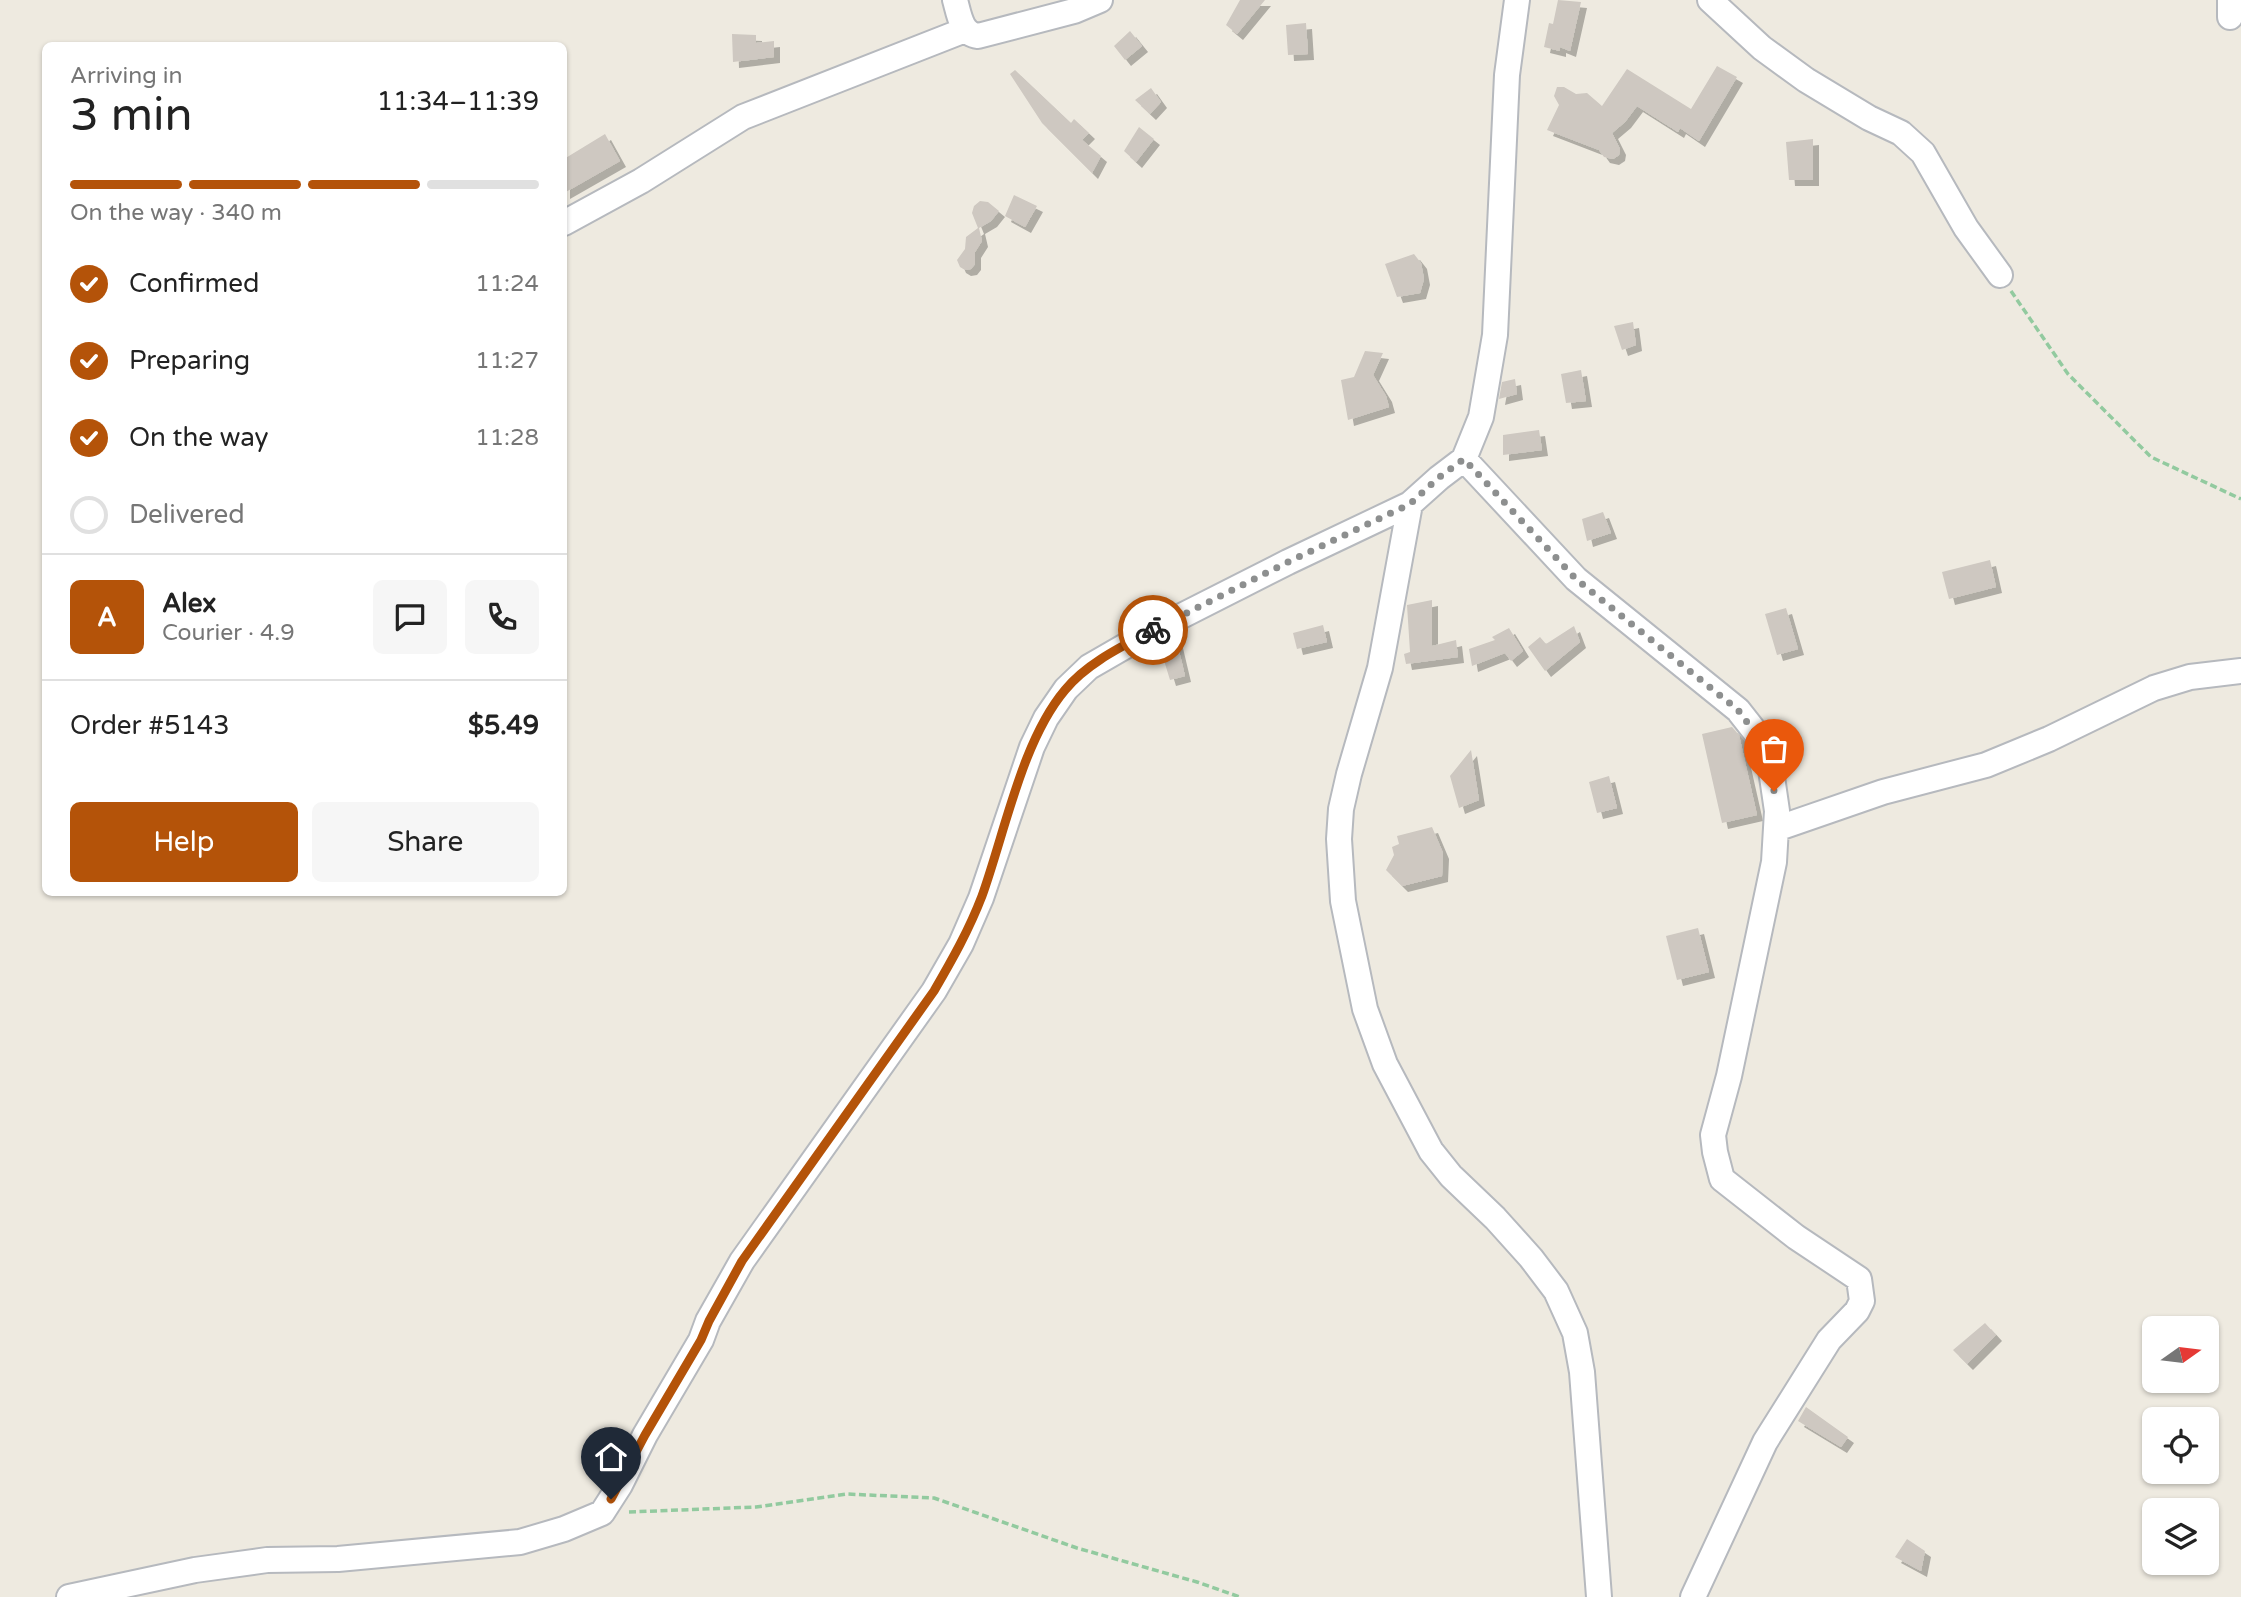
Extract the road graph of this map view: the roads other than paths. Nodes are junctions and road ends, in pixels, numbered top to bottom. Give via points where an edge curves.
1 (955, 0) edge
2 (1100, 0) edge
3 (1517, 0) edge
4 (1710, 0) edge
5 (965, 30) junction
6 (567, 221) edge
7 (2000, 275) road end
8 (1464, 459) junction
9 (1410, 504) junction
10 (2241, 671) edge
11 (1776, 829) junction
12 (69, 1597) edge
13 (1599, 1597) edge
14 (1693, 1597) edge

1 - 5 street
2 - 5 street via 985,35
3 - 8 street via 1507,75 1495,335 1481,417
4 - 7 street via 1762,48 1806,80 1901,133 1923,153 1966,229
5 - 6 street via 743,117
8 - 9 street
8 - 11 street via 1576,579 1738,710 1759,738 1771,770
9 - 12 street via 1148,633 1089,667 1066,689 1032,747 961,944 934,991 742,1261 602,1514 531,1539 338,1559 267,1560
9 - 13 street via 1380,668 1341,809 1343,901 1366,1009 1385,1064 1430,1151 1531,1258 1556,1291 1575,1333
10 - 11 street via 2190,677 2154,688 1986,765 1883,792
11 - 14 street via 1774,862 1713,1135 1715,1153 1722,1179 1859,1279 1862,1301 1829,1340 1765,1443

